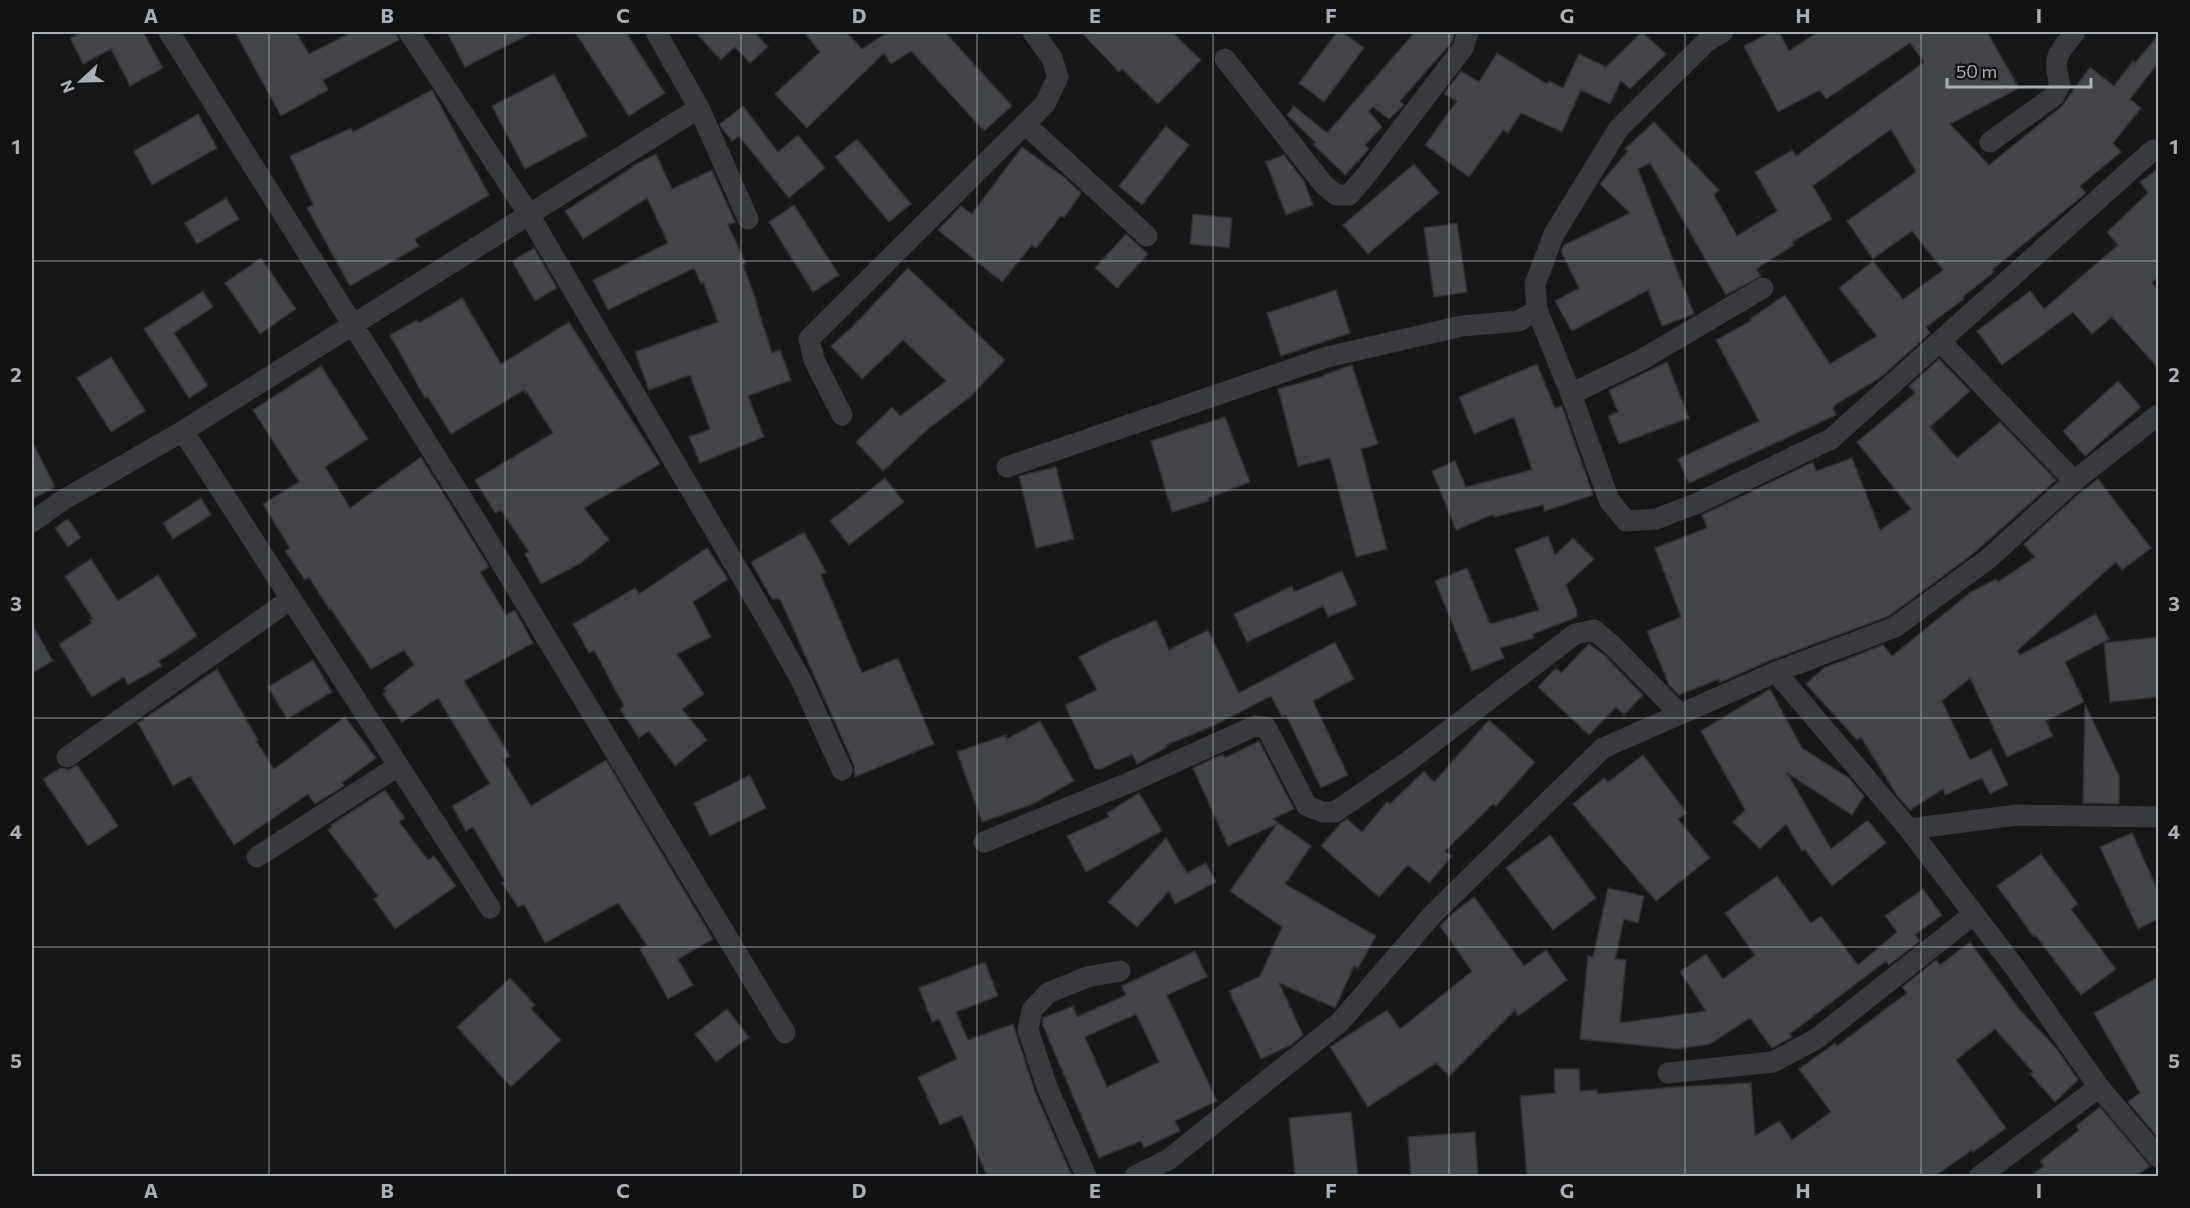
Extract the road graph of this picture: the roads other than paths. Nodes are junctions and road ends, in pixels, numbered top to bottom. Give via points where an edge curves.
1 (169, 32) edge
2 (409, 32) edge
3 (657, 32) edge
4 (1033, 32) edge
5 (1468, 32) edge
6 (2075, 32) edge
7 (1710, 35) edge
8 (1225, 59) dead end
9 (699, 108) junction
10 (1025, 124) junction
11 (1990, 142) dead end
12 (2154, 150) dead end
13 (528, 213) junction
14 (748, 219) dead end
15 (1148, 236) dead end
16 (1763, 288) dead end
17 (1537, 310) junction
18 (352, 324) junction
19 (1941, 342) junction
20 (1571, 394) junction
21 (2158, 415) edge
22 (842, 416) dead end
23 (183, 431) junction
24 (1007, 467) dead end
25 (2074, 481) junction
26 (32, 522) edge
27 (291, 599) junction
28 (1776, 672) junction
29 (1680, 714) junction
30 (67, 757) dead end
31 (398, 766) junction
32 (842, 770) dead end
33 (2158, 817) edge
34 (1909, 830) junction
35 (984, 842) dead end
36 (257, 856) dead end
37 (490, 908) dead end
38 (1974, 914) junction
39 (1120, 971) dead end
40 (785, 1033) dead end
41 (1668, 1073) dead end
42 (2099, 1087) junction
43 (2158, 1157) edge
44 (1086, 1176) edge
45 (1135, 1176) edge
46 (1980, 1176) edge

1 - 18 street
2 - 13 street
3 - 9 street
4 - 10 street via 1053,58 1058,78 1045,104
5 - 8 street via 1463,48 1349,195 1336,195 1324,185
6 - 11 street via 2056,57 2060,85 2054,96
7 - 17 street via 1618,128 1554,234 1535,284
9 - 13 street
9 - 14 street
10 - 15 street
10 - 22 street via 809,339 814,360
12 - 19 street
13 - 18 street
13 - 32 street via 802,682
16 - 20 street via 1641,360
17 - 20 street
17 - 24 street via 1520,321 1462,326 1327,357
18 - 23 street
18 - 40 street via 473,516
19 - 20 street via 1831,439 1656,519 1626,521 1609,500
19 - 25 street
21 - 25 street
23 - 26 street
23 - 27 street
25 - 28 street via 1988,559 1895,627
27 - 30 street
27 - 31 street
28 - 29 street
28 - 34 street
29 - 35 street via 1594,630 1575,634 1335,812 1307,806 1266,727 1255,726 1123,786
29 - 45 street via 1603,748 1433,914 1340,1022 1168,1160
31 - 36 street
31 - 37 street
33 - 34 street via 2017,815
34 - 38 street
38 - 41 street via 1816,1039 1773,1062
38 - 42 street
39 - 44 street via 1087,977 1048,993 1032,1010 1028,1029 1047,1088
42 - 43 street
42 - 46 street

